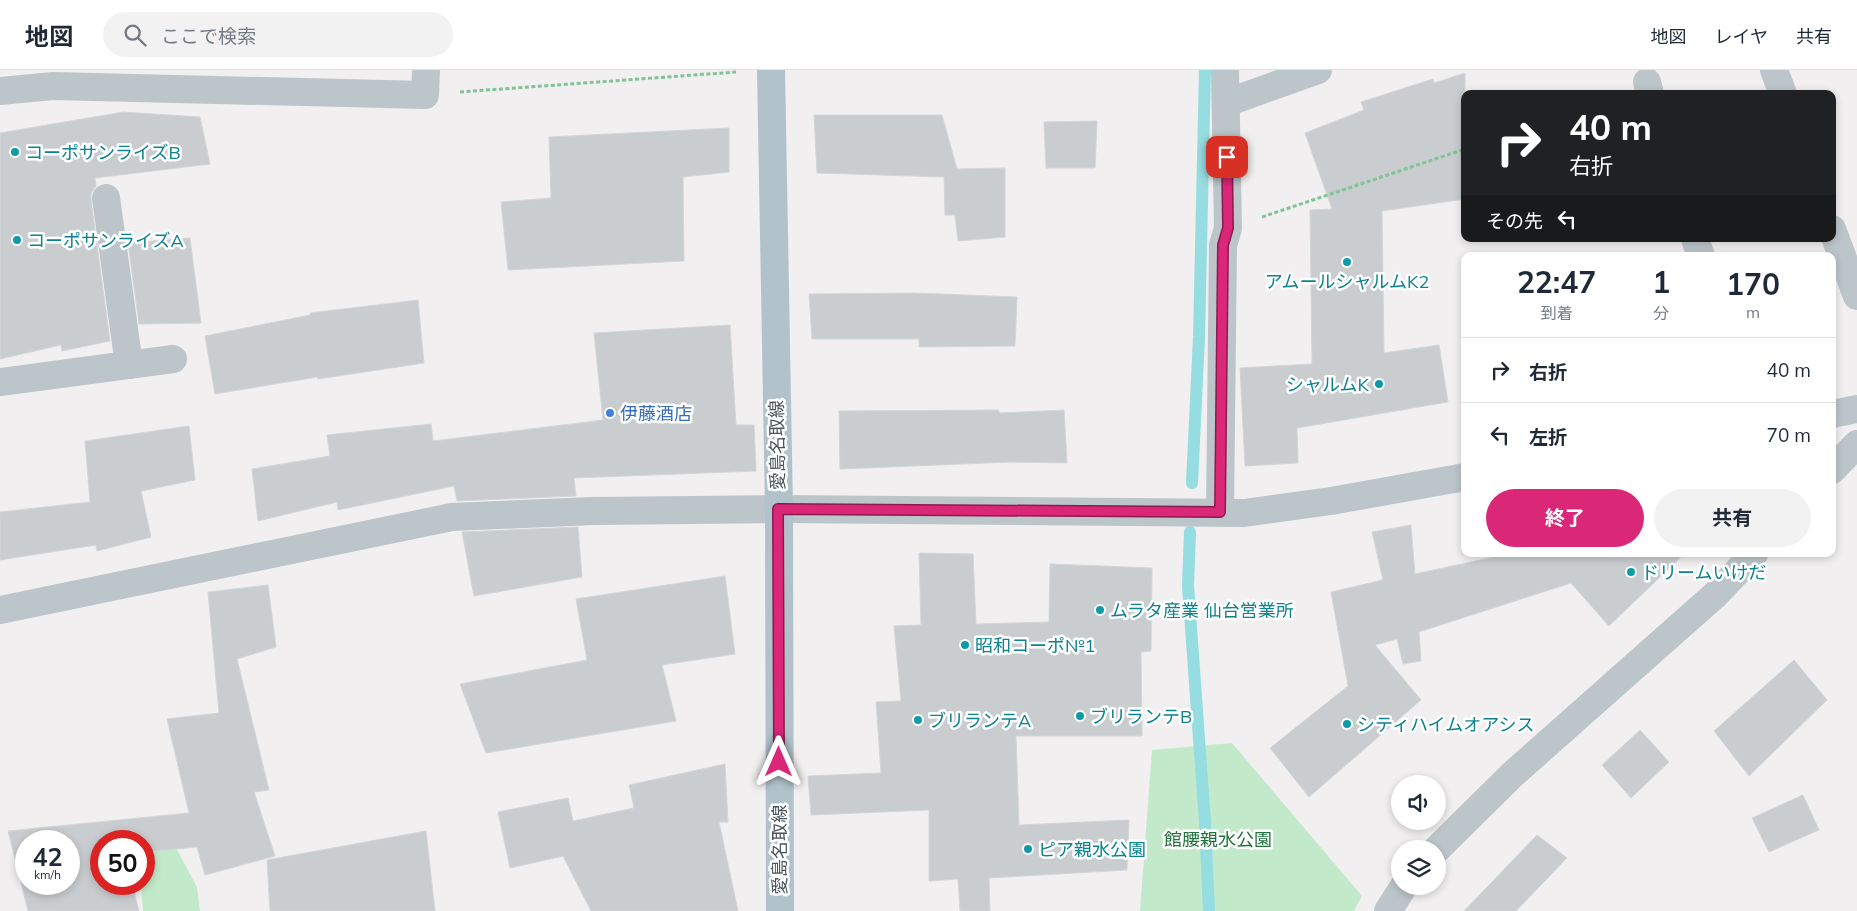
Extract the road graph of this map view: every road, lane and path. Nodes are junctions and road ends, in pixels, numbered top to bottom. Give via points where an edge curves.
1 (771, 70) edge
2 (1225, 70) edge
3 (1318, 70) edge
4 (1774, 70) edge
5 (739, 72) dead end
6 (425, 82) edge
7 (1781, 90) edge
8 (0, 91) edge
9 (1226, 103) junction
10 (1461, 150) edge
11 (106, 198) dead end
12 (1228, 228) junction
13 (1836, 240) edge
14 (1857, 296) edge
15 (173, 359) dead end
16 (129, 365) junction
17 (0, 382) edge
18 (1857, 410) edge
19 (1836, 413) edge
20 (1857, 444) edge
21 (1836, 466) edge
22 (1461, 478) edge
23 (778, 509) junction
24 (1220, 512) junction
25 (1751, 557) edge
26 (0, 610) edge
27 (1446, 840) edge
28 (1398, 895) edge
29 (780, 911) edge
30 (1388, 911) edge

1 - 23 main road, 愛島名取線
2 - 9 street
3 - 9 street
4 - 7 street
5 - 6 path
6 - 8 street via 52,86
9 - 12 street
10 - 12 path
11 - 16 street
12 - 24 street via 1223,245
13 - 14 street
15 - 16 street
16 - 17 street
18 - 19 street
20 - 21 street
22 - 24 street via 1331,501 1244,513
23 - 24 street
23 - 26 street via 593,511 452,517
23 - 29 main road, 愛島名取線
25 - 27 street via 1715,595 1513,774
28 - 30 street

